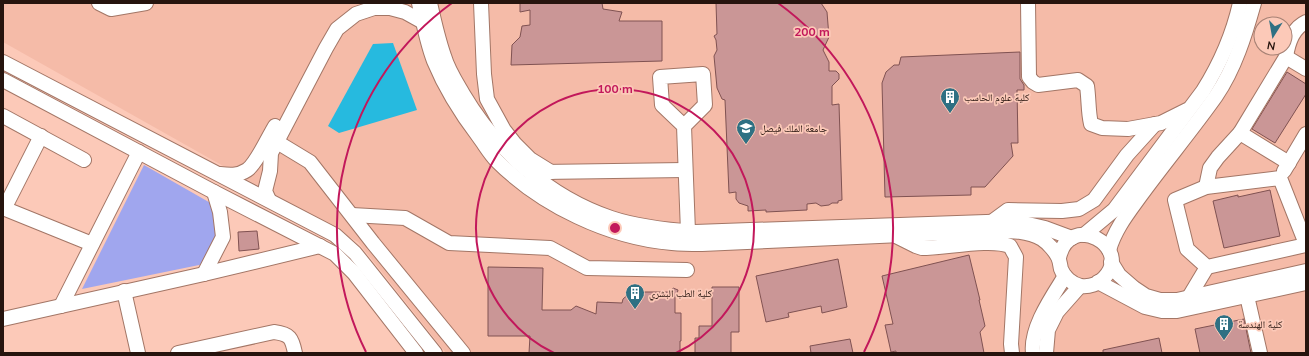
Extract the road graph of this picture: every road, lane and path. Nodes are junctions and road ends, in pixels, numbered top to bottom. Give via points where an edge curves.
1 (99, 3) edge
2 (146, 3) edge
3 (358, 3) edge
4 (424, 3) edge
5 (481, 3) edge
6 (1028, 3) edge
7 (1254, 3) edge
8 (1238, 4) edge
9 (390, 8) junction
10 (423, 22) junction
11 (1306, 22) edge
12 (1286, 57) junction
13 (3, 62) edge
14 (1306, 69) edge
15 (3, 80) edge
16 (1191, 108) junction
17 (3, 116) edge
18 (1155, 124) junction
19 (684, 126) dead end
20 (1240, 134) junction
21 (1306, 134) edge
22 (41, 136) junction
23 (277, 142) junction
24 (139, 152) junction
25 (84, 160) dead end
26 (1289, 163) junction
27 (685, 170) junction
28 (530, 172) junction
29 (552, 172) junction
30 (219, 174) junction
31 (1280, 178) junction
32 (1206, 187) junction
33 (214, 192) junction
34 (269, 200) junction
35 (4, 209) edge
36 (352, 215) junction
37 (993, 221) junction
38 (688, 232) junction
39 (896, 236) junction
40 (1078, 236) junction
41 (92, 244) junction
42 (1306, 244) edge
43 (320, 246) junction
44 (1110, 256) junction
45 (1059, 258) junction
46 (1207, 267) junction
47 (687, 270) dead end
48 (1306, 271) edge
49 (204, 274) junction
50 (1065, 276) junction
51 (1098, 282) junction
52 (1306, 283) edge
53 (1080, 286) junction
54 (124, 291) junction
55 (1247, 296) junction
56 (1189, 297) junction
57 (61, 306) junction
58 (3, 319) edge
59 (1036, 336) junction
60 (138, 353) edge
61 (178, 353) edge
62 (295, 353) edge
63 (416, 353) edge
64 (435, 353) edge
65 (463, 353) edge
66 (1012, 353) edge
67 (1027, 353) edge
68 (1033, 353) edge
69 (1046, 353) edge
70 (1260, 353) edge

1 - 2 street via 111,9
3 - 30 street via 338,16 325,33 256,159 247,170 234,175
4 - 9 street
4 - 10 street
4 - 28 street via 456,83 485,127 505,150
5 - 29 street via 487,100 515,144 530,158
6 - 18 street via 1029,77 1033,82 1049,84 1078,80 1087,86 1091,124 1102,128 1128,129
7 - 44 street via 1228,75 1216,95 1118,226
8 - 16 street via 1235,23 1216,70
9 - 10 street via 405,12
9 - 23 street via 374,8 356,14 337,29
10 - 39 street via 434,60 458,109 496,160 547,200 581,218 638,238 671,244
11 - 12 street via 1299,25 1288,43
12 - 14 street
12 - 20 street
13 - 30 street
15 - 24 street
16 - 18 street
16 - 40 street via 1114,210
17 - 22 street
18 - 37 street via 1127,155 1094,200 1078,209 1062,211 1008,210
19 - 27 street
20 - 26 street
20 - 32 street via 1210,168
21 - 26 street
22 - 25 street
22 - 35 street
23 - 34 street via 271,153 265,191
23 - 36 street via 310,162
24 - 33 street
24 - 41 street
26 - 31 street
27 - 29 street
27 - 38 street
28 - 29 street
28 - 38 street via 554,190 611,218
30 - 34 street
31 - 32 street
31 - 42 street
32 - 46 street via 1175,200 1187,249
33 - 43 street
33 - 49 street via 223,237
34 - 64 street via 335,235 355,253
35 - 41 street
36 - 47 street via 405,218 449,243 550,248 587,268
36 - 65 street
37 - 38 street
37 - 40 street via 1015,221
39 - 45 street via 1017,230 1042,240
39 - 66 street via 922,248 992,242 1010,246 1016,257
40 - 44 street via 1096,237 1105,245
40 - 45 street via 1063,247
41 - 57 street
42 - 46 street
43 - 49 street
43 - 63 street via 335,254 354,273
44 - 51 street via 1107,274
44 - 56 street via 1119,275 1146,296 1160,300
45 - 50 street
46 - 56 street
48 - 56 street
49 - 54 street
50 - 53 street
50 - 59 street via 1045,309
51 - 53 street
51 - 55 street via 1145,307 1162,311 1177,311
52 - 55 street
53 - 69 street via 1057,312 1048,330
54 - 57 street
54 - 60 street
55 - 70 street
57 - 58 street
59 - 67 street
59 - 68 street
61 - 62 street via 274,332 289,336

